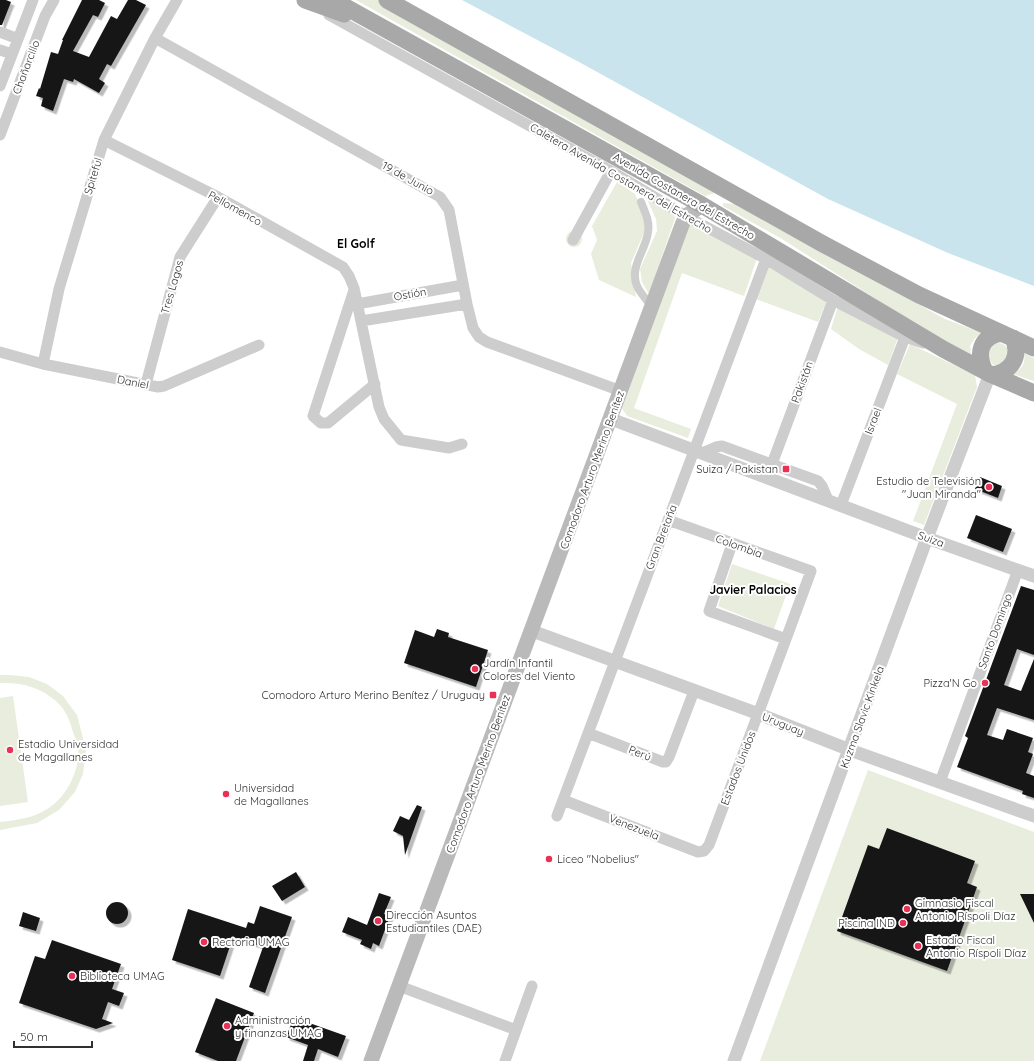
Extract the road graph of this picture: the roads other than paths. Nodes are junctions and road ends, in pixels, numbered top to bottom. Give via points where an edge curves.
1 (33, 0) edge
2 (54, 0) edge
3 (177, 0) edge
4 (304, 0) edge
5 (333, 0) edge
6 (386, 0) edge
7 (384, 28) junction
8 (0, 32) edge
9 (155, 38) junction
10 (18, 39) junction
11 (0, 50) edge
12 (12, 54) junction
13 (0, 86) edge
14 (0, 135) edge
15 (104, 140) junction
16 (611, 171) junction
17 (218, 198) junction
18 (641, 202) dead end
19 (750, 203) junction
20 (702, 205) junction
21 (686, 216) junction
22 (573, 240) dead end
23 (766, 259) junction
24 (463, 285) junction
25 (354, 288) junction
26 (833, 300) junction
27 (357, 304) junction
28 (467, 304) junction
29 (652, 306) junction
30 (360, 321) junction
31 (1007, 336) junction
32 (904, 337) junction
33 (259, 345) dead end
34 (1034, 348) edge
35 (943, 349) junction
36 (0, 352) edge
37 (43, 364) junction
38 (989, 373) junction
39 (146, 384) junction
40 (375, 384) junction
41 (621, 391) junction
42 (1034, 393) edge
43 (611, 419) junction
44 (462, 444) dead end
45 (698, 452) junction
46 (772, 464) junction
47 (828, 500) junction
48 (841, 505) junction
49 (668, 520) junction
50 (927, 538) junction
51 (732, 544) junction
52 (1018, 570) junction
53 (811, 571) joint
54 (1034, 576) edge
55 (532, 631) junction
56 (786, 639) junction
57 (615, 662) junction
58 (694, 691) junction
59 (759, 714) junction
60 (588, 733) junction
61 (850, 750) junction
62 (940, 782) junction
63 (563, 800) junction
64 (557, 816) dead end
65 (1034, 816) edge
66 (704, 851) joint
67 (399, 986) junction
68 (532, 986) dead end
69 (516, 1030) junction
70 (371, 1061) edge
71 (505, 1061) edge
72 (734, 1061) edge

1 - 10 street
2 - 14 street, Chañarcillo via 45,16
3 - 9 street, Spiteful
4 - 7 main road
4 - 16 street, Caletera Avenida Costanera del Estrecho
5 - 7 main road, Avenida Costanera del Estrecho
6 - 19 main road
7 - 20 main road, Avenida Costanera del Estrecho
8 - 10 street
9 - 15 street, Spiteful
9 - 24 street, 19 de Junio via 440,196 449,210
10 - 12 street
11 - 12 street
12 - 13 street
15 - 17 street, Pellomenco
15 - 37 street, Spiteful via 59,289
16 - 21 street, Caletera Avenida Costanera del Estrecho
16 - 22 street
17 - 25 street, Pellomenco via 343,268 350,276
17 - 39 street, Tres Lagos via 180,257
18 - 29 street via 648,221 648,231 635,275 637,286
19 - 20 main road via 723,199
19 - 31 main road via 919,295
20 - 21 main road
20 - 35 main road, Avenida Costanera del Estrecho
21 - 23 street, Caletera Avenida Costanera del Estrecho
21 - 29 main road, Comodoro Arturo Merino Benítez
23 - 26 street, Caletera Avenida Costanera del Estrecho
23 - 45 street, Gran Bretaña
24 - 27 street, Ostión
24 - 28 street, 19 de Junio
25 - 27 street, Pellomenco
25 - 40 street via 312,416 321,423 328,423
26 - 32 street, Caletera Avenida Costanera del Estrecho
26 - 46 street, Pakistán
27 - 30 street, Pellomenco
28 - 30 street, Ostión
28 - 41 street, 19 de Junio via 473,328 482,340
29 - 41 main road, Comodoro Arturo Merino Benítez
30 - 40 street, Pellomenco
31 - 34 main road
31 - 38 main road via 1016,349 1014,360 1007,370
31 - 38 main road via 992,336 982,347 980,356
32 - 35 street, Caletera Avenida Costanera del Estrecho
32 - 48 street, Israel
33 - 39 street, Daniel via 164,386
35 - 38 main road, Avenida Costanera del Estrecho
36 - 37 street, Daniel
37 - 39 street, Daniel
38 - 42 main road, Avenida Costanera del Estrecho
38 - 50 street, Kuzma Slavic Kinkela
40 - 44 street, Pellomenco via 384,419 401,440 449,448
41 - 43 main road, Comodoro Arturo Merino Benítez
43 - 45 street, Suiza
43 - 55 main road, Comodoro Arturo Merino Benítez
45 - 46 street via 722,446
45 - 47 street, Suiza
45 - 49 street, Gran Bretaña
46 - 47 street via 820,483
47 - 48 street, Suiza
48 - 50 street, Suiza
49 - 51 street, Colombia
49 - 57 street, Gran Bretaña
50 - 52 street, Suiza
50 - 61 street, Kuzma Slavic Kinkela
51 - 53 street, Colombia
51 - 56 street via 709,611
52 - 54 street, Suiza
52 - 62 street, Santo Domingo
53 - 56 street, Estados Unidos
55 - 57 street, Uruguay
55 - 67 main road, Comodoro Arturo Merino Benítez
56 - 59 street, Estados Unidos
57 - 58 street, Uruguay
57 - 60 street, Gran Bretaña
58 - 59 street, Uruguay
58 - 60 street, Perú via 666,762
59 - 61 street, Uruguay
59 - 66 street, Estados Unidos via 709,846
60 - 63 street, Gran Bretaña
61 - 62 street, Uruguay
61 - 72 street, Kuzma Slavic Kinkela
62 - 65 street, Uruguay
63 - 64 street, Gran Bretaña
63 - 66 street, Venezuela via 698,852
67 - 69 street
67 - 70 main road, Comodoro Arturo Merino Benítez
68 - 69 street
69 - 71 street

